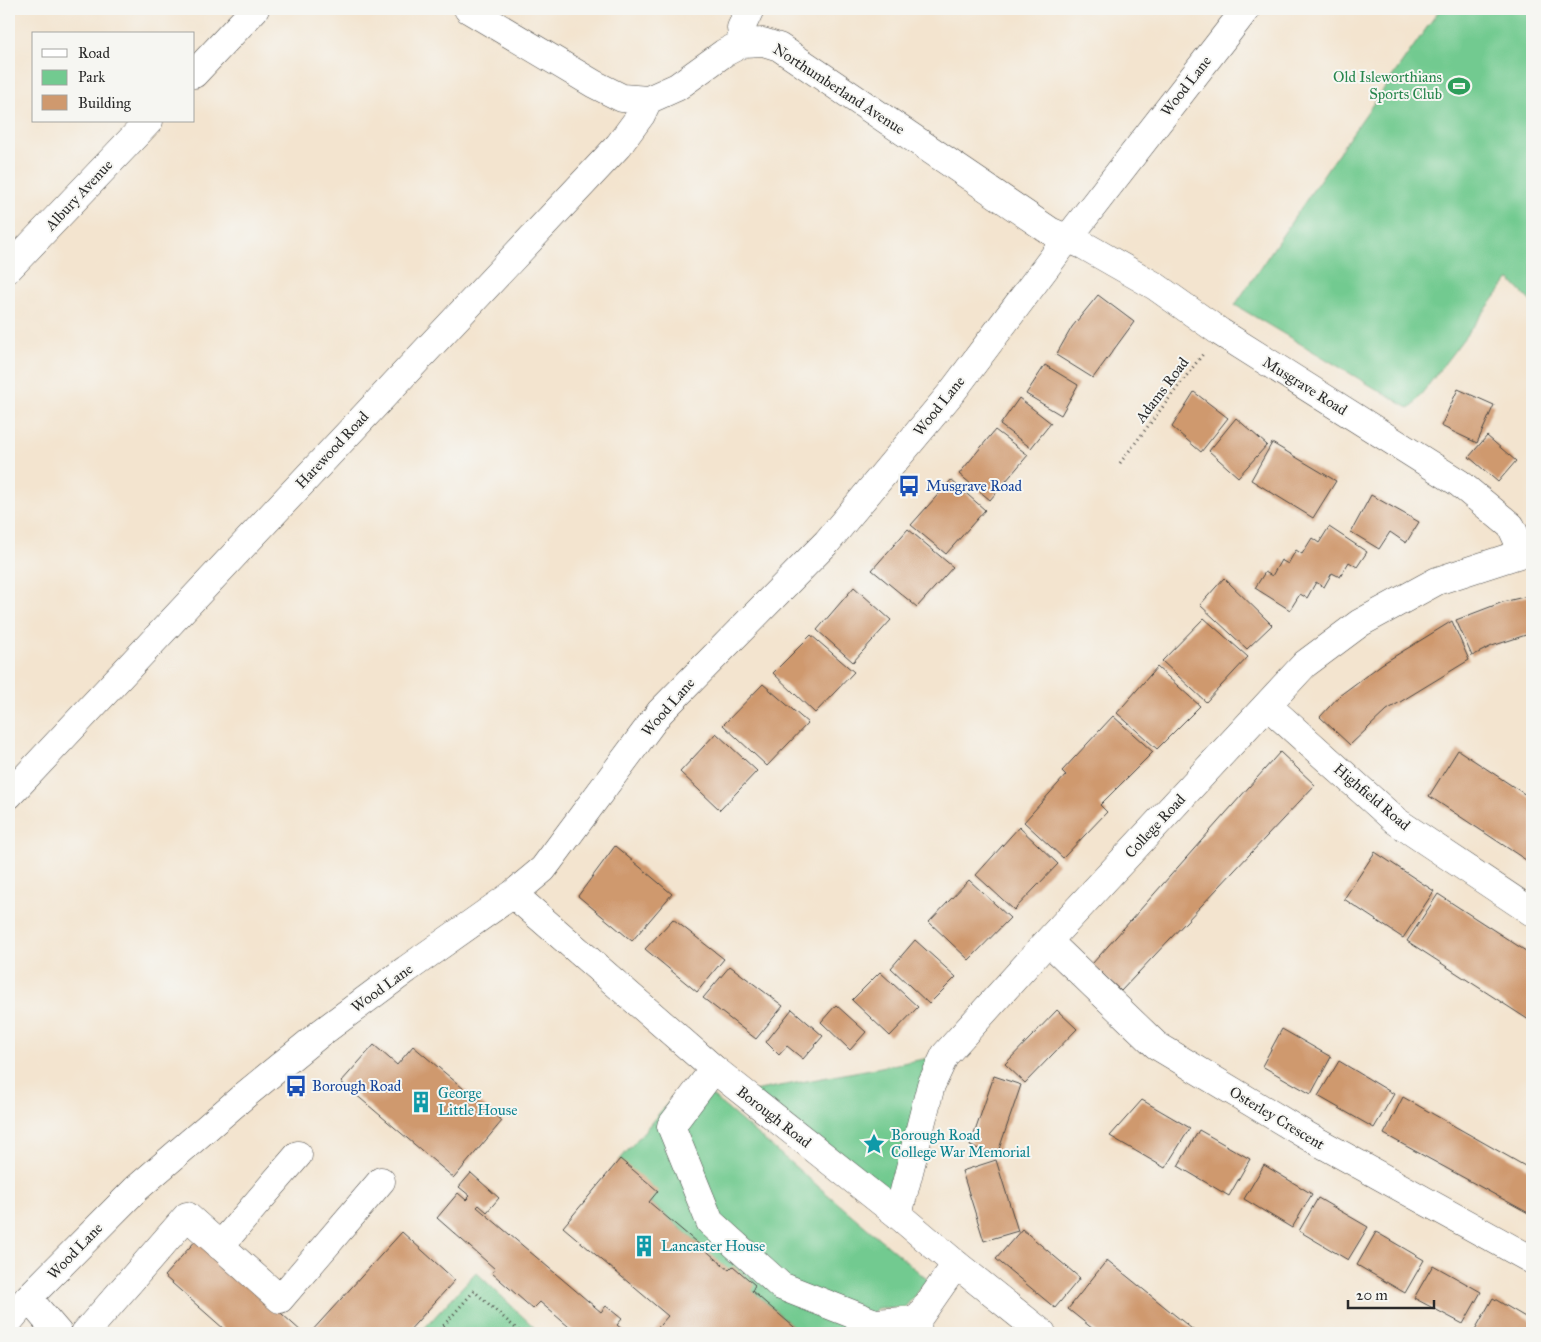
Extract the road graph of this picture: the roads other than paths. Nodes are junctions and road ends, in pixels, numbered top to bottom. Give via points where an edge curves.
1 (255, 9) edge
2 (468, 9) edge
3 (750, 9) edge
4 (1246, 9) edge
5 (743, 43) junction
6 (195, 73) edge
7 (648, 100) junction
8 (148, 122) edge
9 (1069, 239) junction
10 (9, 268) edge
11 (1528, 551) edge
12 (1268, 706) junction
13 (9, 795) edge
14 (513, 894) junction
15 (1532, 912) edge
16 (1048, 940) junction
17 (714, 1069) junction
18 (298, 1155) dead end
19 (381, 1180) dead end
20 (898, 1215) junction
21 (220, 1246) junction
22 (1532, 1260) edge
23 (956, 1264) junction
24 (28, 1298) junction
25 (9, 1321) edge
26 (918, 1330) edge
27 (58, 1333) edge
28 (85, 1333) edge
29 (1042, 1333) edge

1 - 6 street
2 - 7 street via 594,84 622,98
3 - 5 street via 741,28
4 - 9 street, Wood Lane
5 - 7 street via 678,87
5 - 9 street, Northumberland Avenue via 763,42 779,47 1050,231
7 - 13 street, Harewood Road via 619,145
8 - 10 street, Albury Avenue
9 - 11 street, Musgrave Road via 1155,286 1220,332 1459,483 1511,526
9 - 14 street, Wood Lane via 952,392 827,542 660,712 543,869
11 - 12 street, College Road via 1437,581 1360,623 1306,664
12 - 15 street, Highfield Road via 1396,821
12 - 16 street, College Road
14 - 17 street, Borough Road
14 - 24 street, Wood Lane via 321,1033 244,1095 136,1189
16 - 20 street, College Road via 945,1055 931,1085
16 - 22 street, Osterley Crescent via 1156,1045 1304,1134
17 - 20 street, Borough Road
17 - 26 street via 662,1123 710,1222 781,1286 875,1322
18 - 21 street
19 - 21 street via 280,1299
20 - 23 street, Borough Road
21 - 28 street via 187,1216
23 - 26 street
23 - 29 street, Borough Road
24 - 25 street, Wood Lane
24 - 27 street

